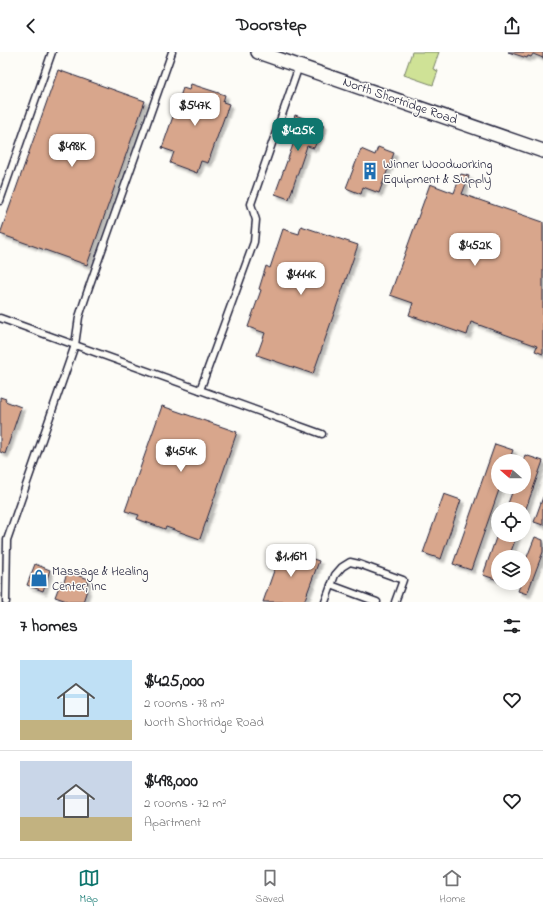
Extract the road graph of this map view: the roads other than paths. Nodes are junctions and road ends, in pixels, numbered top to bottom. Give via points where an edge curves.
1 (52, 52) edge
2 (172, 52) edge
3 (258, 52) edge
4 (299, 66) junction
5 (543, 151) edge
6 (0, 201) edge
7 (0, 318) edge
8 (75, 345) junction
9 (200, 390) junction
10 (322, 434) dead end
11 (331, 585) junction
12 (6, 602) edge
13 (325, 602) edge
14 (377, 602) edge
15 (395, 602) edge

1 - 6 lane
2 - 8 lane via 89,287
3 - 4 street, North Shortridge Road
4 - 5 street, North Shortridge Road
4 - 9 lane via 251,204 256,220 254,242
7 - 8 lane
8 - 9 lane
8 - 12 lane via 7,540
9 - 10 lane
11 - 13 lane
11 - 14 lane
11 - 15 lane via 342,567 350,562 359,564 403,580

